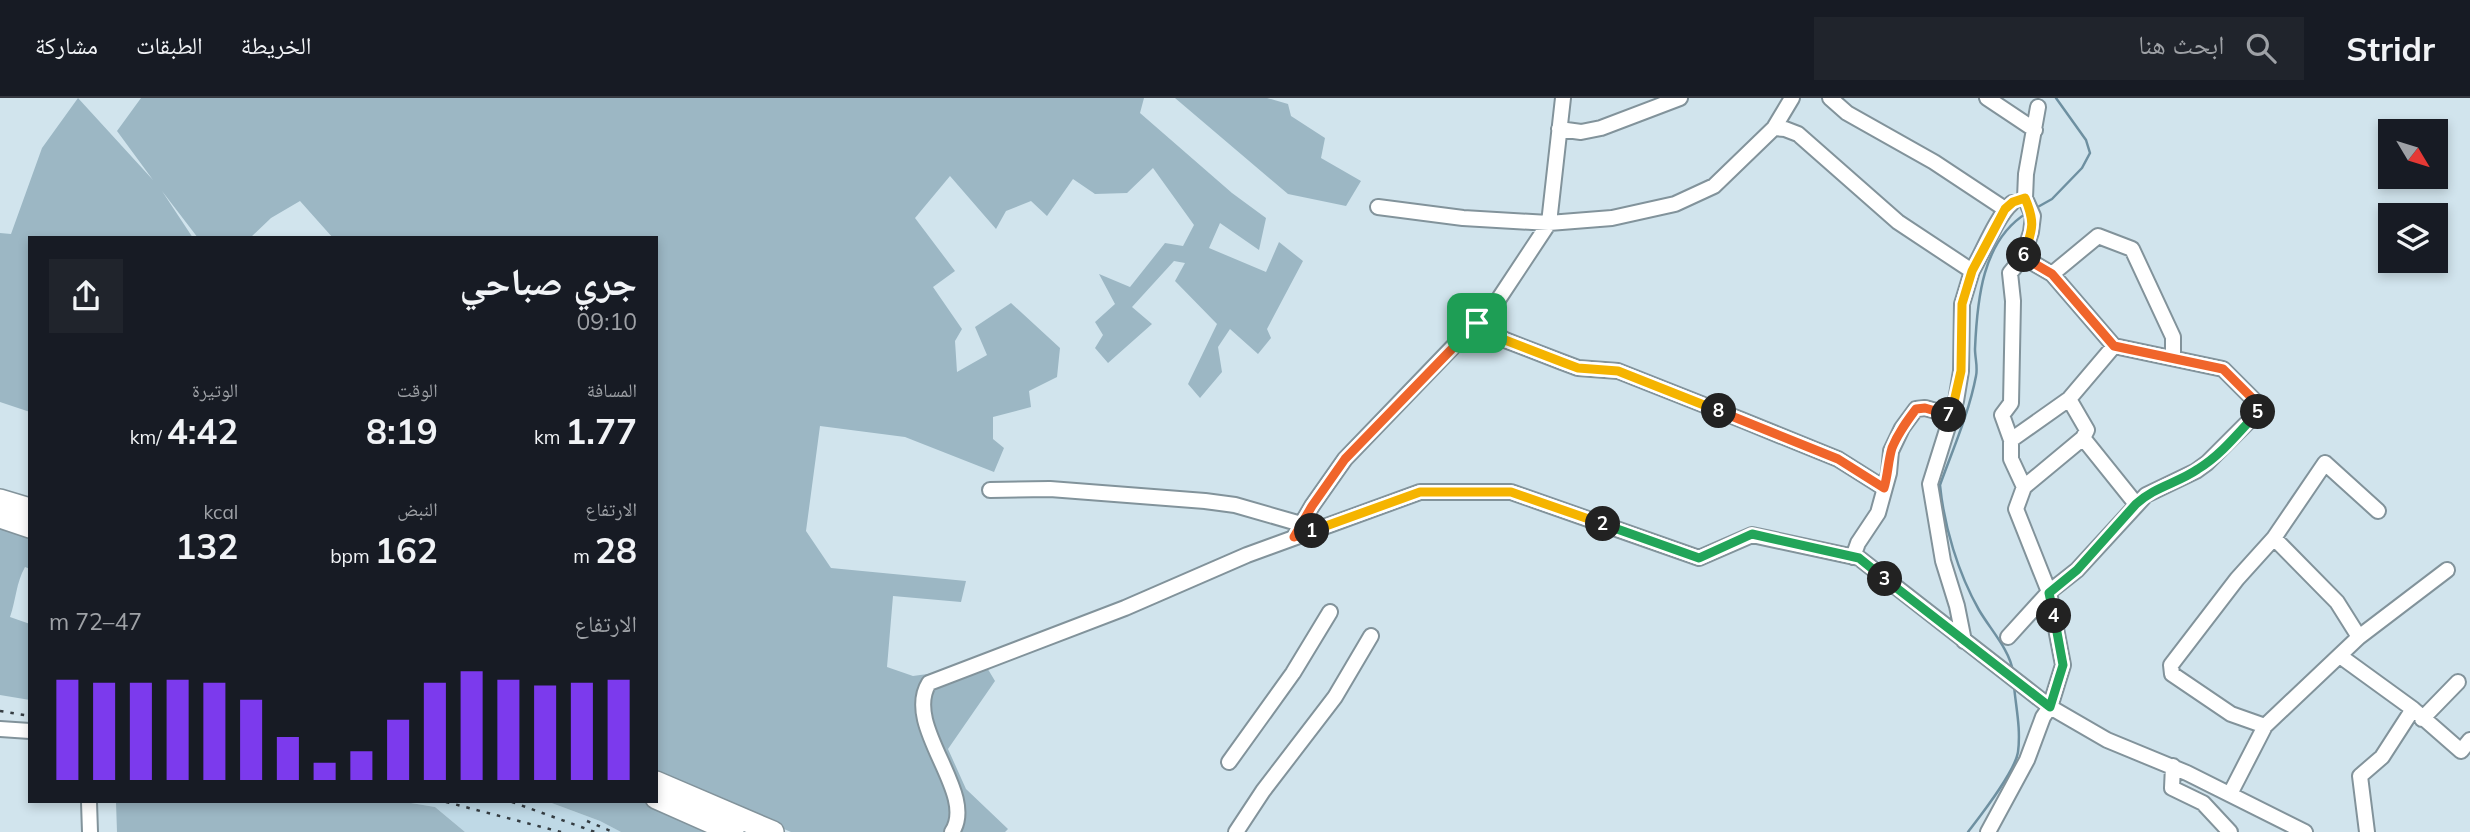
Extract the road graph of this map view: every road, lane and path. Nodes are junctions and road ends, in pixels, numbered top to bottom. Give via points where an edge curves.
1 (1563, 98) edge
2 (1680, 98) edge
3 (1792, 98) edge
4 (1830, 98) edge
5 (1987, 98) edge
6 (2038, 107) dead end
7 (1774, 128) junction
8 (1559, 129) junction
9 (2035, 130) junction
10 (1378, 206) dead end
11 (2028, 207) junction
12 (2005, 209) junction
13 (1549, 223) junction
14 (2023, 257) junction
15 (1972, 271) junction
16 (2052, 274) junction
17 (1477, 323) junction
18 (2114, 346) junction
19 (2173, 358) junction
20 (2068, 400) junction
21 (1951, 415) junction
22 (2083, 438) junction
23 (2011, 440) junction
24 (2024, 486) junction
25 (1884, 488) junction
26 (990, 490) dead end
27 (0, 500) edge
28 (2136, 504) junction
29 (28, 508) edge
30 (2378, 511) dead end
31 (0, 517) edge
32 (28, 526) edge
33 (1307, 528) junction
34 (2274, 538) junction
35 (1853, 557) junction
36 (2447, 570) dead end
37 (2049, 593) junction
38 (1330, 612) dead end
39 (1371, 636) dead end
40 (2008, 637) dead end
41 (2359, 637) junction
42 (1964, 641) junction
43 (2340, 656) junction
44 (2458, 682) dead end
45 (2050, 707) junction
46 (2417, 714) junction
47 (2265, 726) junction
48 (0, 729) edge
49 (28, 731) edge
50 (2470, 740) edge
51 (1229, 762) dead end
52 (2173, 766) junction
53 (658, 783) edge
54 (2230, 794) junction
55 (658, 799) edge
56 (89, 803) edge
57 (90, 832) edge
58 (733, 832) edge
59 (773, 832) edge
60 (952, 832) edge
61 (1236, 832) edge
62 (1988, 832) edge
63 (2230, 832) edge
64 (2305, 832) edge
65 (2367, 832) edge

1 - 8 street
2 - 8 street via 1601,128 1581,132
3 - 7 street
4 - 12 street via 1847,113
5 - 9 street
6 - 9 street
7 - 13 street via 1714,186 1675,204 1612,218
7 - 15 street via 1798,134 1898,222
8 - 13 street
9 - 11 street via 2026,174
10 - 13 street via 1463,218
11 - 12 street via 2013,202
11 - 14 street via 2031,232
12 - 15 street
13 - 17 street via 1498,300
14 - 16 street
14 - 23 street via 2010,274 2011,403 2002,415
15 - 21 street via 1962,304 1961,371
16 - 18 street
16 - 19 street via 2098,236 2132,249 2173,337
17 - 25 street via 1505,340 1578,368 1618,371 1742,420 1838,459
17 - 33 street via 1345,459 1324,487
18 - 19 street
18 - 20 street
19 - 28 street via 2223,369 2262,408 2207,463
20 - 22 street via 2087,430
20 - 23 street
21 - 25 street via 1916,409 1891,451
21 - 42 street via 1930,484 1943,561
22 - 24 street
22 - 28 street
23 - 24 street via 2011,459
24 - 37 street via 2016,509
25 - 35 street via 1878,513
26 - 33 street via 1050,489 1205,501 1235,505
27 - 29 highway
28 - 37 street via 2077,570
30 - 34 street via 2325,463
31 - 32 highway
33 - 35 street via 1420,492 1511,492 1699,558 1752,534
33 - 60 street via 1125,608 929,683 922,711 958,814
34 - 41 street via 2337,602
34 - 47 street via 2171,665 2172,674 2231,714
35 - 42 street
36 - 41 street
37 - 40 street
37 - 45 street via 2063,665
38 - 51 street
39 - 61 street via 1335,697
41 - 43 street
42 - 45 street
43 - 46 street
43 - 47 street
44 - 46 street
45 - 52 street via 2108,740
45 - 62 street
46 - 50 street via 2461,751
46 - 65 street via 2360,776
47 - 54 street
48 - 49 street
52 - 54 street
52 - 63 street via 2172,788 2203,803
53 - 59 highway
54 - 64 street
55 - 58 highway
56 - 57 street

